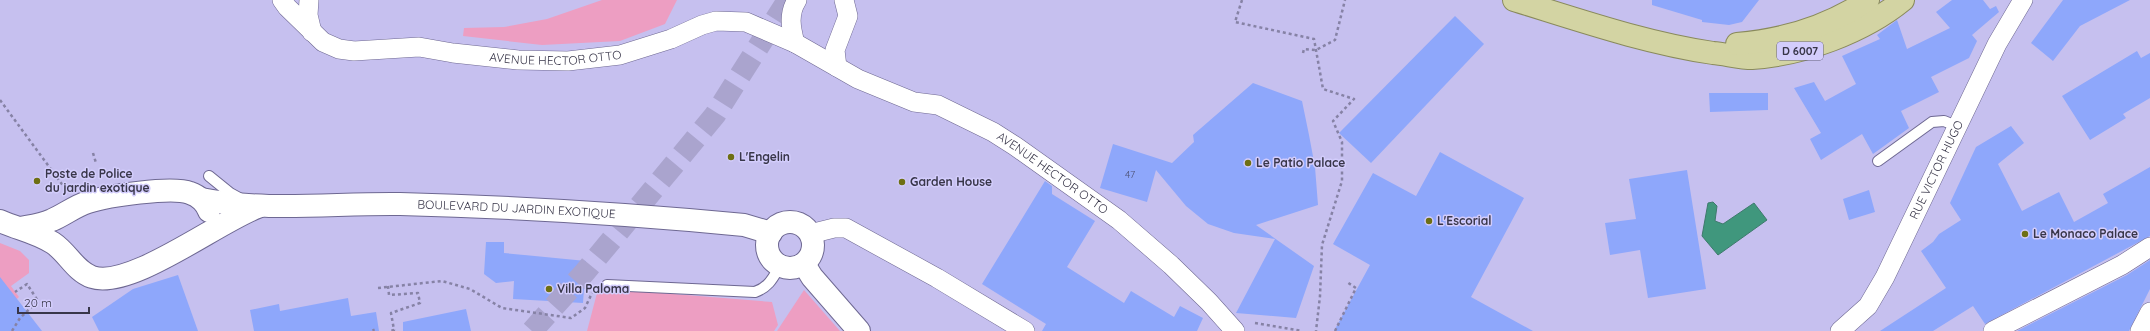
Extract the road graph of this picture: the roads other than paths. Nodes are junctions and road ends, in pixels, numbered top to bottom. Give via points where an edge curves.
1 (282, 0) edge
2 (309, 0) edge
3 (797, 0) edge
4 (844, 0) edge
5 (1514, 0) edge
6 (1903, 0) edge
7 (2023, 0) edge
8 (1864, 10) edge
9 (312, 32) junction
10 (795, 43) junction
11 (837, 67) junction
12 (1959, 127) junction
13 (1878, 161) dead end
14 (209, 176) dead end
15 (201, 199) junction
16 (262, 206) junction
17 (66, 213) junction
18 (10, 224) edge
19 (771, 233) junction
20 (810, 234) junction
21 (200, 238) junction
22 (2150, 248) edge
23 (67, 255) junction
24 (804, 264) junction
25 (780, 266) junction
26 (607, 285) road end
27 (2150, 312) edge
28 (1242, 326) edge
29 (859, 331) edge
30 (1025, 331) edge
31 (1840, 331) edge
32 (1993, 331) edge
33 (2140, 331) edge

1 - 9 street, AVENUE HECTOR OTTO
2 - 9 street via 308,16
3 - 10 street via 791,26
4 - 11 street via 848,16 835,50
5 - 8 main road, D 6007 via 1686,49 1751,58 1802,50
6 - 8 main road, D 6007
7 - 12 street, RUE VICTOR HUGO via 1997,44
9 - 10 street, AVENUE HECTOR OTTO via 322,42 339,49 354,51 419,47 518,60 568,61 620,55 716,21 746,22
10 - 11 street, AVENUE HECTOR OTTO
11 - 28 street, AVENUE HECTOR OTTO via 914,102 938,105 1016,146 1119,220 1209,302
12 - 13 lane via 1944,121 1932,122
12 - 31 street, RUE VICTOR HUGO via 1885,277 1868,306
14 - 16 lane via 230,193
15 - 16 main road, BOULEVARD DU JARDIN EXOTIQUE
15 - 17 main road, BOULEVARD DU JARDIN EXOTIQUE via 190,193 165,190 96,200 76,206
15 - 21 main road via 210,214 210,224
16 - 19 main road, BOULEVARD DU JARDIN EXOTIQUE via 452,206 699,220 744,225
16 - 21 main road, BOULEVARD DU JARDIN EXOTIQUE via 234,217
17 - 18 main road, BOULEVARD DU JARDIN EXOTIQUE via 51,221
17 - 23 main road via 64,227
18 - 23 main road, BOULEVARD DU JARDIN EXOTIQUE via 43,236
19 - 20 main road via 781,224 794,222 806,228
19 - 25 main road via 768,240 769,255
20 - 24 main road via 813,247 809,259
20 - 30 street via 846,228 937,278
21 - 23 main road, BOULEVARD DU JARDIN EXOTIQUE via 134,272 106,279 82,272
22 - 32 street
24 - 25 main road via 792,268
24 - 29 main road via 812,277
25 - 26 lane via 773,280 765,288 755,292
27 - 33 street

